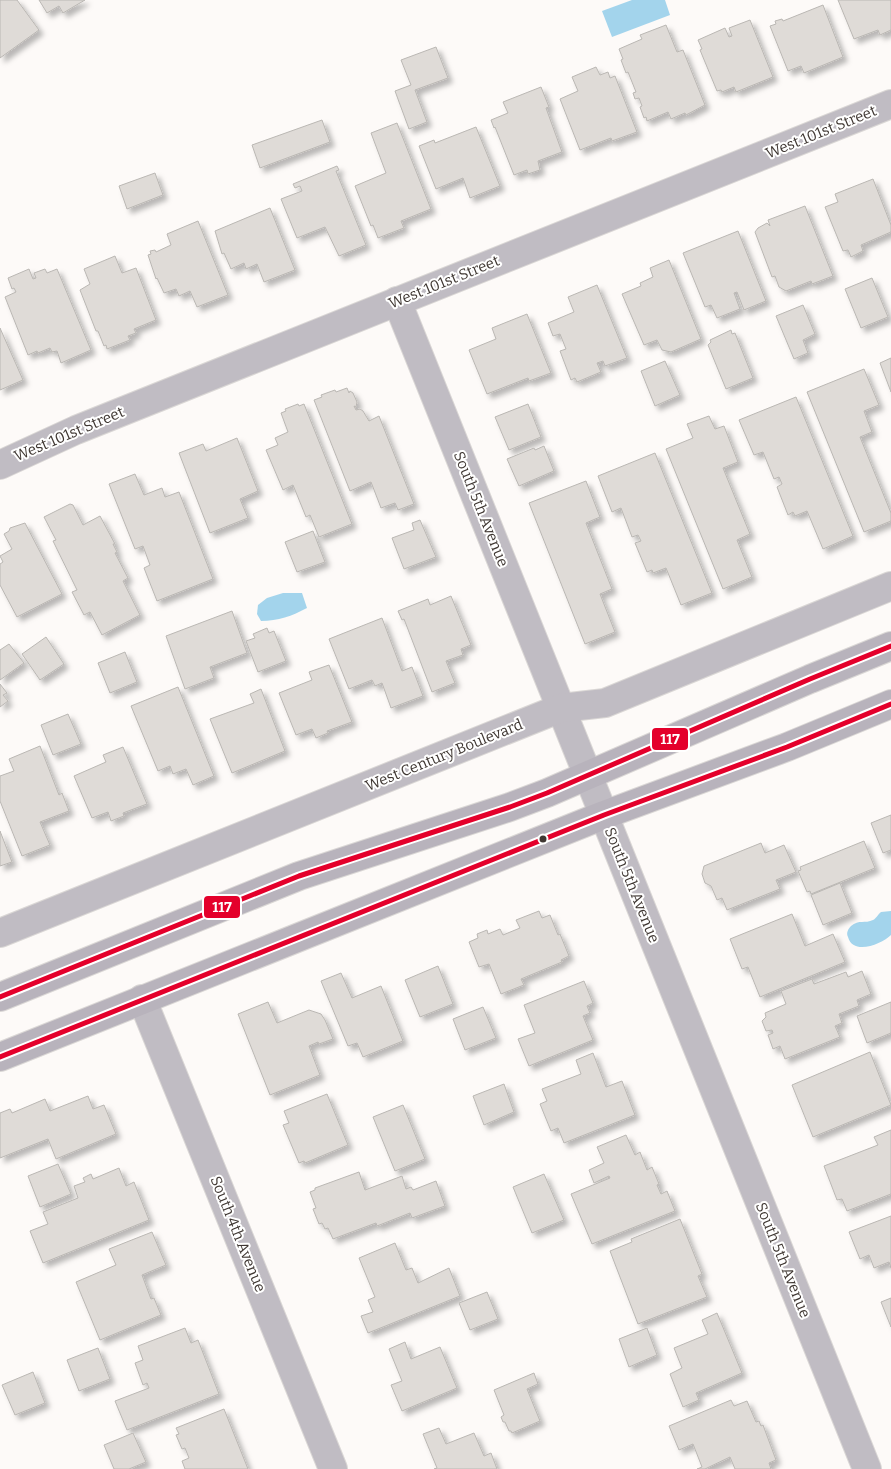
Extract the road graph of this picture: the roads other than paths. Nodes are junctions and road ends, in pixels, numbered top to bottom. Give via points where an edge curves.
1 (891, 104) edge
2 (397, 301) junction
3 (0, 465) edge
4 (891, 586) edge
5 (891, 646) edge
6 (891, 704) edge
7 (561, 708) junction
8 (587, 774) junction
9 (604, 815) junction
10 (0, 933) edge
11 (0, 997) edge
12 (142, 999) junction
13 (0, 1057) edge
14 (333, 1469) edge
15 (867, 1469) edge

1 - 2 street, West 101st Street
2 - 3 street, West 101st Street via 76,430
2 - 7 street, South 5th Avenue
4 - 7 street, West Century Boulevard via 606,703
5 - 8 main road
6 - 9 main road
7 - 8 street, South 5th Avenue
7 - 10 street, West Century Boulevard
8 - 9 street, South 5th Avenue
8 - 11 main road via 510,807 299,876
9 - 12 main road
9 - 15 street, South 5th Avenue
12 - 13 main road
12 - 14 street, South 4th Avenue

